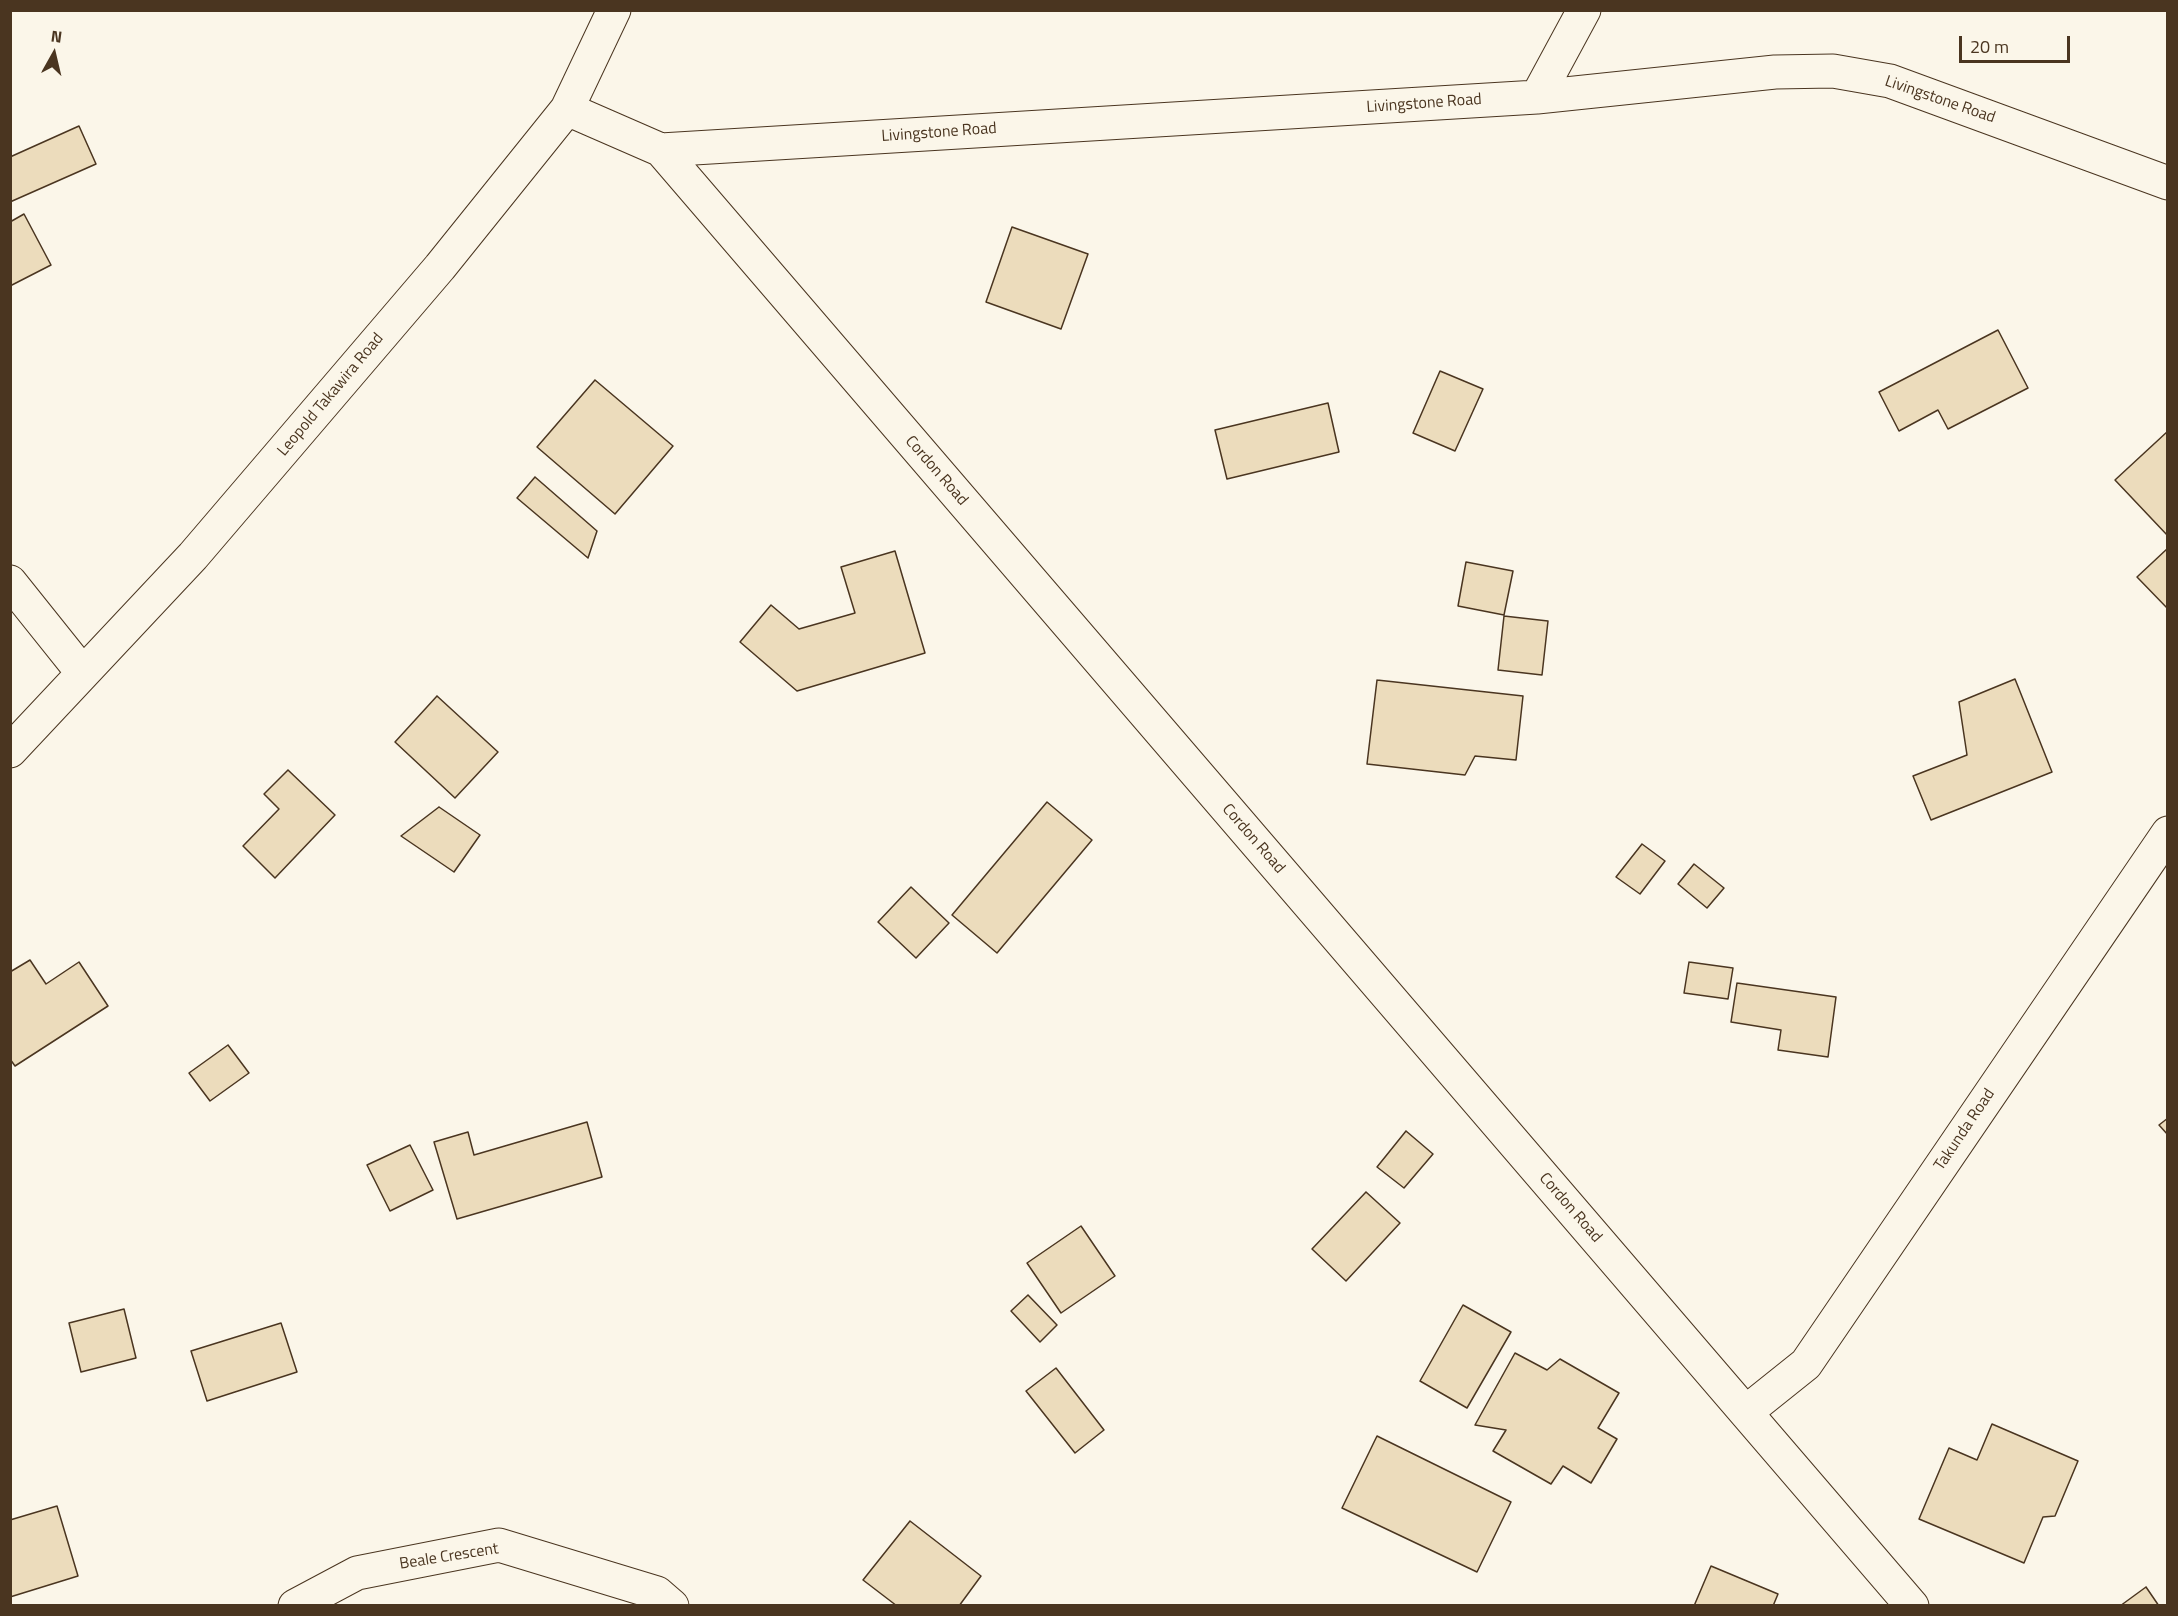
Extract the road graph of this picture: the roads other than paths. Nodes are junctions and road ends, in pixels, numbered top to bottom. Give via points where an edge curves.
1 (614, 10) edge
2 (1584, 10) edge
3 (1537, 97) junction
4 (567, 109) junction
5 (661, 150) junction
6 (2168, 183) edge
7 (10, 582) edge
8 (82, 672) junction
9 (10, 751) edge
10 (2168, 833) edge
11 (1746, 1412) junction
12 (295, 1605) edge
13 (672, 1605) edge
14 (1912, 1605) edge

1 - 4 street, Leopold Takawira Road
2 - 3 street
3 - 5 street, Livingstone Road
3 - 6 street, Livingstone Road via 1775,72 1833,71 1890,81
4 - 5 street, Cordon Road
4 - 8 street, Leopold Takawira Road via 440,267 194,556
5 - 11 street, Cordon Road
7 - 8 street
8 - 9 street, Leopold Takawira Road
10 - 11 street, Takunda Road via 1806,1364
11 - 14 street, Cordon Road
12 - 13 street, Beale Crescent via 357,1573 500,1545 657,1593

